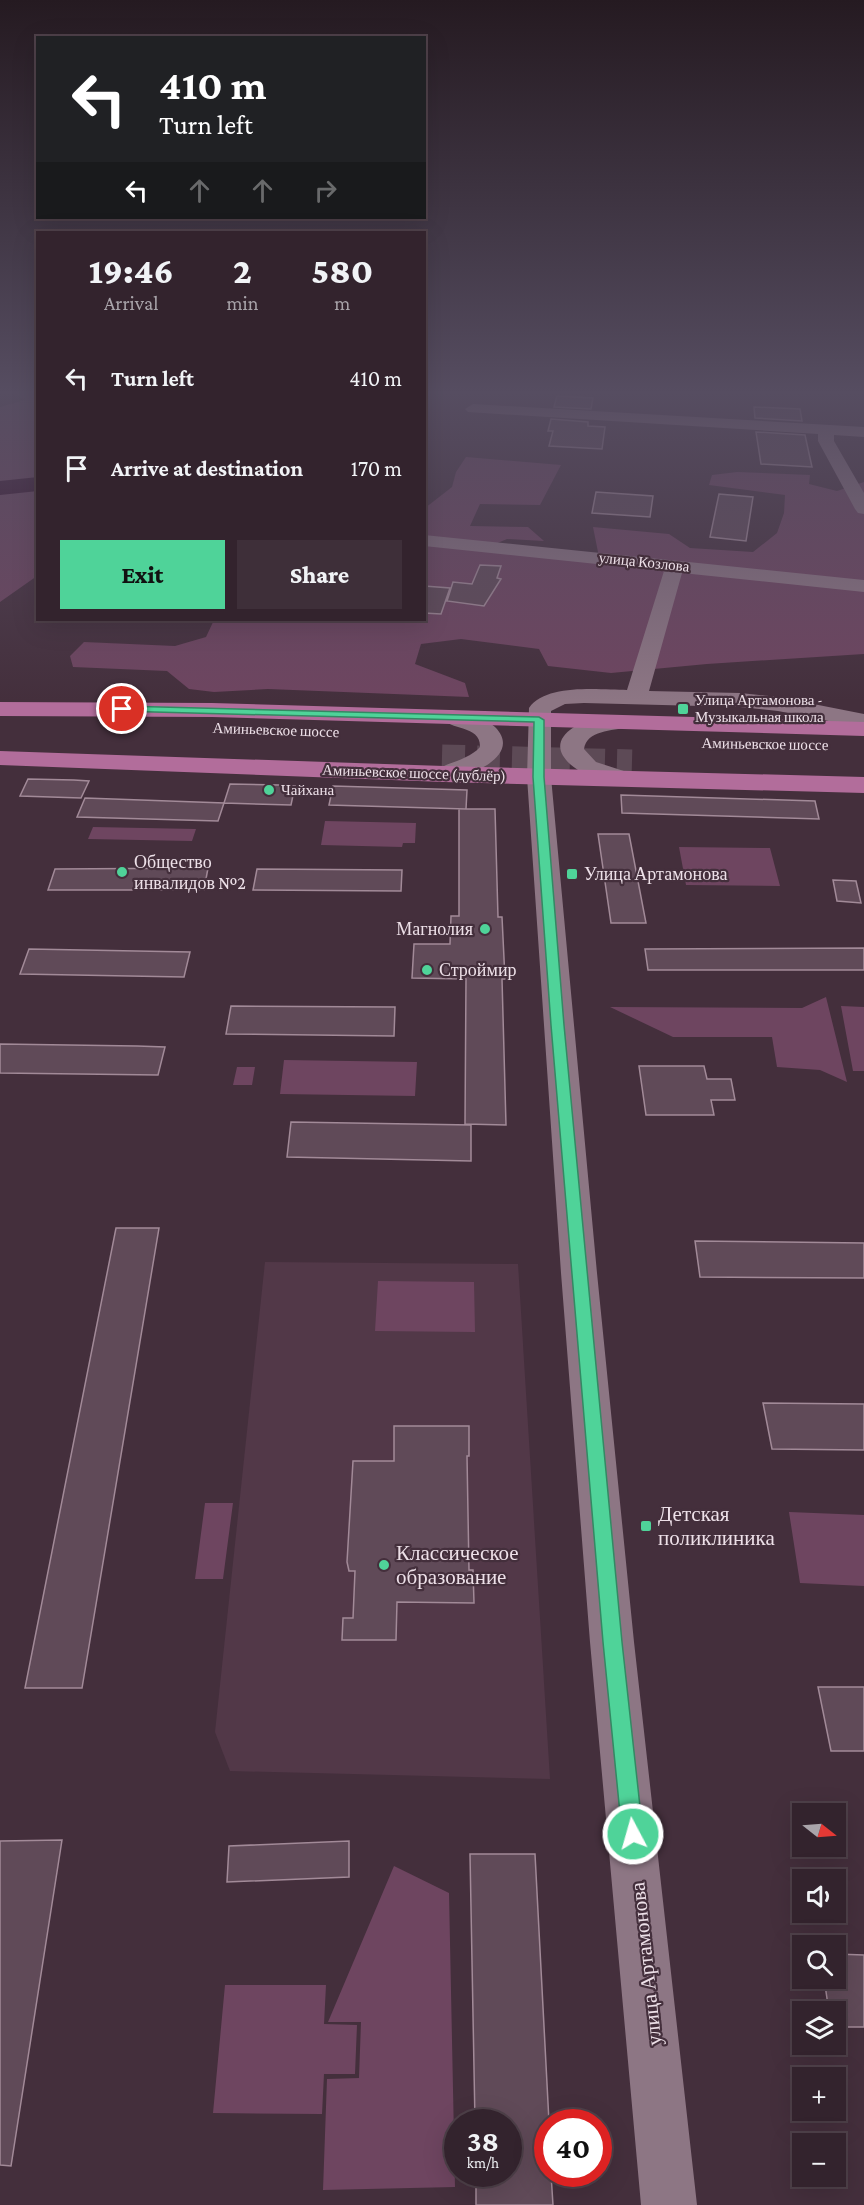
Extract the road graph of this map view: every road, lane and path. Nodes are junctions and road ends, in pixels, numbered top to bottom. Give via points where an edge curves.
1 (856, 495) edge
2 (864, 509) edge
3 (426, 540) edge
4 (675, 565) junction
5 (864, 586) edge
6 (636, 697) junction
7 (0, 709) edge
8 (0, 720) edge
9 (539, 720) junction
10 (864, 721) edge
11 (864, 729) edge
12 (0, 745) edge
13 (446, 746) junction
14 (864, 746) edge
15 (627, 751) junction
16 (0, 758) edge
17 (864, 767) edge
18 (538, 777) junction
19 (864, 785) edge
20 (669, 2205) edge

1 - 2 street
3 - 4 street, улица Козлова
4 - 5 street, улица Козлова
4 - 6 street
6 - 9 street via 560,698 540,708
6 - 10 street via 778,704
7 - 13 main road, Аминьевское шоссе (дублёр) via 212,710
8 - 13 main road, Аминьевское шоссе
9 - 13 main road, Аминьевское шоссе (дублёр)
9 - 15 main road, Аминьевское шоссе (дублёр)
9 - 18 street, улица Артамонова
11 - 15 main road, Аминьевское шоссе (дублёр)
12 - 13 main road, Аминьевское шоссе
13 - 16 main road, Аминьевское шоссе (дублёр)
13 - 18 main road, Аминьевское шоссе (дублёр)
14 - 15 main road, Аминьевское шоссе
15 - 17 main road, Аминьевское шоссе
15 - 18 main road, Аминьевское шоссе (дублёр)
15 - 19 main road, Аминьевское шоссе (дублёр)
18 - 20 street, улица Артамонова via 612,1642

